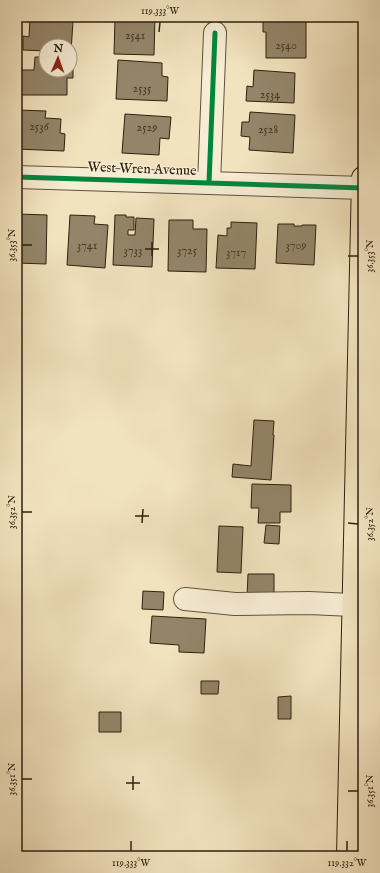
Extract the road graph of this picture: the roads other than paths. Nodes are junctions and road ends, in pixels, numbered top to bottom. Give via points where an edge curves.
1 (215, 33) dead end
2 (17, 177) edge
3 (363, 178) edge
4 (209, 183) junction
5 (363, 188) edge
6 (361, 301) edge
7 (361, 333) edge
8 (185, 599) dead end
9 (352, 605) junction
10 (348, 856) edge

1 - 4 street
2 - 4 street, West Wren Avenue
3 - 5 main road
4 - 5 street, West Wren Avenue
5 - 6 main road
6 - 7 main road
7 - 9 main road
8 - 9 street via 235,604
9 - 10 main road

